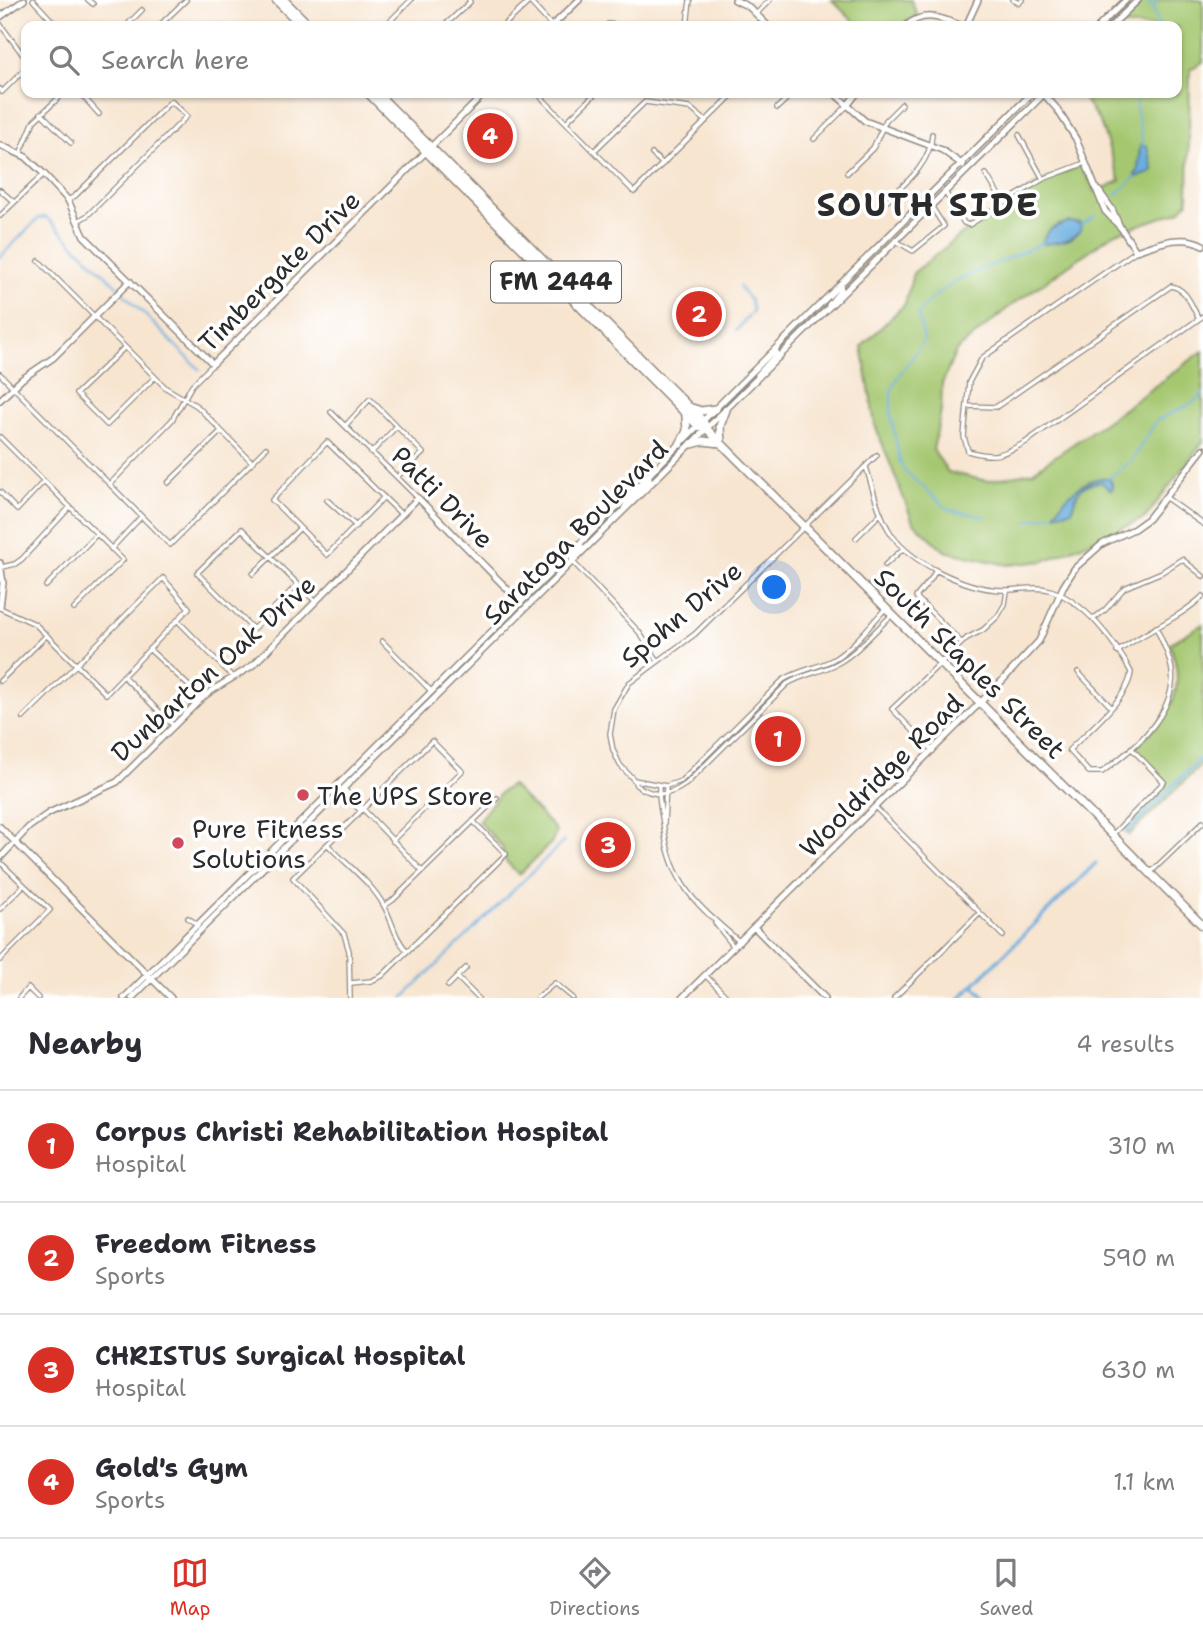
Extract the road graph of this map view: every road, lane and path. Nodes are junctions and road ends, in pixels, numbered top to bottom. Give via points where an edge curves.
1 (24, 0) edge
2 (33, 0) edge
3 (88, 0) edge
4 (186, 0) edge
5 (276, 0) edge
6 (284, 0) edge
7 (411, 0) edge
8 (529, 0) edge
9 (579, 0) edge
10 (690, 0) edge
11 (736, 0) edge
12 (770, 0) edge
13 (978, 0) edge
14 (1013, 0) edge
15 (1022, 0) edge
16 (1126, 0) edge
17 (1138, 0) edge
18 (469, 1) edge
19 (93, 4) dead end
20 (142, 10) dead end
21 (756, 14) junction
22 (0, 17) edge
23 (52, 21) edge
24 (133, 21) edge
25 (164, 21) edge
26 (297, 21) edge
27 (305, 21) edge
28 (390, 21) edge
29 (449, 21) edge
30 (508, 21) edge
31 (548, 21) edge
32 (557, 21) edge
33 (688, 21) edge
34 (763, 21) edge
35 (915, 21) edge
36 (949, 21) edge
37 (967, 21) edge
38 (1104, 21) edge
39 (1116, 21) edge
40 (0, 24) edge
41 (21, 52) edge
42 (21, 72) edge
43 (1, 90) edge
44 (58, 98) edge
45 (85, 98) edge
46 (373, 98) edge
47 (382, 98) edge
48 (480, 98) edge
49 (543, 98) edge
50 (591, 98) edge
51 (728, 98) edge
52 (788, 98) edge
53 (839, 98) edge
54 (853, 98) edge
55 (1027, 98) edge
56 (1039, 98) edge
57 (1048, 98) edge
58 (902, 104) dead end
59 (847, 106) junction
60 (777, 108) dead end
61 (41, 113) junction
62 (99, 114) dead end
63 (706, 121) junction
64 (566, 122) junction
65 (883, 129) junction
66 (932, 134) dead end
67 (1019, 135) dead end
68 (814, 139) dead end
69 (71, 144) dead end
70 (0, 145) edge
71 (932, 146) junction
72 (429, 149) junction
73 (594, 151) junction
74 (20, 154) junction
75 (652, 154) dead end
76 (1085, 163) junction
77 (663, 164) junction
78 (961, 164) junction
79 (967, 170) junction
80 (847, 173) dead end
81 (44, 174) junction
82 (986, 174) dead end
83 (1043, 179) junction
84 (0, 190) edge
85 (945, 192) junction
86 (68, 200) junction
87 (14, 202) junction
88 (1003, 202) junction
89 (931, 206) junction
90 (878, 209) dead end
91 (914, 212) junction
92 (0, 216) edge
93 (77, 222) junction
94 (896, 241) junction
95 (1203, 244) edge
96 (1136, 251) junction
97 (864, 260) junction
98 (39, 261) dead end
99 (550, 270) junction
100 (130, 281) junction
101 (841, 284) junction
102 (848, 288) junction
103 (580, 296) junction
104 (588, 305) junction
105 (826, 311) junction
106 (94, 317) junction
107 (1201, 317) edge
108 (797, 327) junction
109 (606, 331) junction
110 (617, 334) junction
111 (124, 346) junction
112 (775, 349) junction
113 (782, 355) junction
114 (213, 365) junction
115 (0, 374) edge
116 (155, 377) junction
117 (755, 381) junction
118 (13, 387) junction
119 (184, 399) junction
120 (0, 400) edge
121 (967, 406) junction
122 (715, 409) junction
123 (687, 410) junction
124 (726, 410) junction
125 (331, 412) dead end
126 (701, 423) junction
127 (345, 426) junction
128 (396, 427) junction
129 (707, 429) junction
130 (220, 431) junction
131 (0, 436) edge
132 (721, 443) junction
133 (680, 444) junction
134 (692, 444) junction
135 (266, 448) dead end
136 (1203, 449) edge
137 (372, 453) junction
138 (877, 455) dead end
139 (252, 462) junction
140 (866, 467) junction
141 (649, 475) junction
142 (397, 477) junction
143 (44, 481) junction
144 (168, 483) dead end
145 (110, 485) junction
146 (0, 492) edge
147 (384, 497) junction
148 (1165, 497) junction
149 (418, 498) junction
150 (327, 500) dead end
151 (71, 508) junction
152 (881, 513) junction
153 (621, 515) junction
154 (403, 516) junction
155 (141, 517) junction
156 (1203, 524) edge
157 (356, 526) junction
158 (806, 527) junction
159 (300, 528) junction
160 (97, 534) junction
161 (856, 538) dead end
162 (584, 540) junction
163 (904, 548) junction
164 (111, 549) junction
165 (270, 556) junction
166 (573, 562) junction
167 (1, 565) edge
168 (885, 565) dead end
169 (936, 570) junction
170 (253, 574) dead end
171 (1203, 576) edge
172 (298, 584) junction
173 (46, 586) dead end
174 (1007, 591) junction
175 (1060, 594) junction
176 (1203, 596) edge
177 (316, 602) junction
178 (521, 603) junction
179 (0, 607) edge
180 (527, 608) junction
181 (75, 609) dead end
182 (889, 612) junction
183 (1093, 619) junction
184 (178, 621) junction
185 (1156, 627) junction
186 (47, 635) junction
187 (382, 641) dead end
188 (962, 643) junction
189 (855, 645) junction
190 (149, 649) junction
191 (1117, 652) junction
192 (658, 661) junction
193 (941, 663) junction
194 (76, 665) junction
195 (1078, 672) dead end
196 (123, 676) junction
197 (235, 678) junction
198 (0, 681) edge
199 (432, 692) junction
200 (202, 698) junction
201 (980, 704) junction
202 (1111, 707) junction
203 (421, 712) junction
204 (23, 718) dead end
205 (174, 727) junction
206 (1131, 748) junction
207 (933, 751) junction
208 (697, 770) junction
209 (634, 780) junction
210 (659, 786) junction
211 (666, 786) junction
212 (339, 790) junction
213 (659, 795) junction
214 (666, 795) junction
215 (497, 798) dead end
216 (876, 808) junction
217 (362, 811) junction
218 (473, 821) junction
219 (1203, 822) edge
220 (663, 825) junction
221 (0, 827) edge
222 (1112, 836) junction
223 (392, 841) junction
224 (15, 842) junction
225 (328, 845) junction
226 (0, 860) edge
227 (422, 871) junction
228 (1150, 873) junction
229 (249, 878) junction
230 (23, 886) junction
231 (384, 906) junction
232 (0, 909) edge
233 (980, 913) junction
234 (188, 918) dead end
235 (714, 921) junction
236 (198, 925) junction
237 (1203, 926) edge
238 (755, 928) junction
239 (1003, 936) dead end
240 (740, 942) junction
241 (734, 947) junction
242 (407, 951) junction
243 (0, 960) edge
244 (466, 968) dead end
245 (705, 975) junction
246 (150, 977) junction
247 (457, 977) junction
248 (350, 983) junction
249 (448, 986) dead end
250 (19, 998) edge
251 (38, 998) edge
252 (124, 998) edge
253 (132, 998) edge
254 (169, 998) edge
255 (350, 998) edge
256 (478, 998) edge
257 (537, 998) edge
258 (573, 998) edge
259 (682, 998) edge
260 (728, 998) edge
261 (825, 998) edge
262 (894, 998) edge

1 - 22 main road
2 - 23 street
3 - 19 street
4 - 25 street
5 - 26 main road
6 - 27 main road
7 - 28 street
8 - 30 street
8 - 31 street
9 - 32 main road
10 - 33 street
11 - 21 main road
12 - 21 street
13 - 37 main road
14 - 15 street
16 - 38 main road
17 - 39 main road
18 - 29 street
20 - 24 street
21 - 34 main road
35 - 36 main road via 934,16
40 - 41 street
42 - 43 street
44 - 61 street
45 - 62 street
46 - 72 main road, South Staples Street / FM 2444
47 - 72 main road, South Staples Street / FM 2444
48 - 72 main road, Timbergate Drive
49 - 64 street
50 - 64 street
51 - 63 street
52 - 60 street
53 - 59 main road
54 - 59 main road
55 - 78 main road, Saratoga Boulevard
56 - 79 main road, Saratoga Boulevard
57 - 76 main road via 1076,139
58 - 65 street
59 - 65 main road
59 - 68 street
61 - 69 street
61 - 74 street
63 - 73 street via 690,108 645,102
63 - 77 street
64 - 73 street
65 - 71 main road
65 - 80 street via 873,148
66 - 71 street
67 - 83 street
70 - 74 main road
71 - 78 main road
71 - 90 street via 920,168
72 - 99 main road, South Staples Street / FM 2444
72 - 99 main road, South Staples Street / FM 2444 via 538,263
72 - 114 main road, Timbergate Drive
73 - 77 street via 634,192
74 - 81 main road
75 - 77 street
76 - 83 street
76 - 96 main road via 1105,211
78 - 79 main road
78 - 91 main road, Saratoga Boulevard
79 - 85 main road, Saratoga Boulevard
81 - 86 main road
81 - 87 street
82 - 88 street
83 - 88 street
84 - 87 street
85 - 88 street via 970,225
85 - 89 main road, Saratoga Boulevard
86 - 93 main road
86 - 93 street via 171,101 187,116
87 - 92 street
89 - 94 main road, Saratoga Boulevard
89 - 94 street via 944,226 913,251
91 - 94 main road via 896,234
91 - 97 main road, Saratoga Boulevard
93 - 100 main road via 84,236
94 - 102 main road, Saratoga Boulevard
95 - 96 main road via 1171,240
96 - 121 street via 982,358 969,382
97 - 101 main road, Saratoga Boulevard
97 - 102 main road via 847,282
98 - 106 street
99 - 103 main road, South Staples Street / FM 2444
99 - 109 main road, South Staples Street / FM 2444
100 - 106 main road
100 - 114 main road
101 - 105 main road
101 - 108 main road, Saratoga Boulevard
102 - 105 main road, Saratoga Boulevard
103 - 104 main road, South Staples Street / FM 2444
103 - 104 street via 602,274 612,273 614,278
104 - 110 main road, South Staples Street / FM 2444
105 - 113 main road, Saratoga Boulevard
106 - 111 street
106 - 118 main road via 53,358
107 - 121 street via 1184,292 1171,286 996,407
107 - 121 street via 1005,453 986,457 968,451 964,437
108 - 112 main road, Saratoga Boulevard
108 - 113 main road via 782,347
109 - 110 main road
109 - 123 main road, South Staples Street / FM 2444
110 - 123 main road, South Staples Street / FM 2444
111 - 116 street
111 - 116 street via 76,394 107,425
112 - 117 main road
112 - 122 main road, Saratoga Boulevard
113 - 117 main road, Saratoga Boulevard
114 - 119 street, Timbergate Drive
115 - 118 street
116 - 119 street
117 - 124 main road, Saratoga Boulevard
118 - 120 main road
118 - 145 street
119 - 130 street
119 - 145 street, Timbergate Drive via 172,420
122 - 123 main road
122 - 126 main road, Saratoga Boulevard
123 - 126 main road, South Staples Street / FM 2444
123 - 133 main road via 688,425
124 - 129 main road, Saratoga Boulevard
124 - 132 main road via 720,426
125 - 127 street, Patti Drive
126 - 129 main road, South Staples Street / FM 2444
126 - 133 main road, Saratoga Boulevard
127 - 128 street via 370,400
127 - 137 street, Patti Drive
128 - 137 street
128 - 142 street via 423,453
129 - 132 main road, South Staples Street
129 - 134 main road, Saratoga Boulevard
130 - 139 street
130 - 144 street
131 - 143 street
132 - 134 main road
132 - 158 main road, South Staples Street
133 - 141 main road, Saratoga Boulevard
134 - 153 main road, Saratoga Boulevard
135 - 139 street
136 - 148 main road, Wooldridge Road
137 - 142 street, Patti Drive
138 - 140 street, Spohn Drive
139 - 155 street via 170,545
140 - 152 street
140 - 158 street, Spohn Drive
141 - 153 main road
141 - 162 main road, Saratoga Boulevard
142 - 149 street, Patti Drive
143 - 146 street via 17,510
143 - 151 street
145 - 155 street
147 - 154 street
147 - 157 street
147 - 159 street via 327,442 272,500
148 - 156 street
148 - 175 main road, Wooldridge Road via 1141,525 1083,559
149 - 154 main road, Dunbarton Oak Drive
149 - 178 main road, Patti Drive
150 - 157 street
151 - 160 street
151 - 167 street via 22,559
152 - 161 street
152 - 163 street
153 - 166 main road, Saratoga Boulevard
154 - 177 main road, Dunbarton Oak Drive
155 - 164 street
157 - 159 street via 327,555
158 - 182 main road, South Staples Street
158 - 192 street, Spohn Drive via 695,634
159 - 165 street
160 - 164 street
160 - 173 street
162 - 166 main road
162 - 178 main road, Saratoga Boulevard
163 - 168 street
163 - 169 street
164 - 181 street via 123,560
165 - 170 street
165 - 172 street
165 - 172 street via 242,529 197,573 253,629
166 - 180 main road, Saratoga Boulevard
166 - 192 street via 639,632
167 - 179 main road
169 - 174 street via 974,587
169 - 188 street via 916,597
171 - 183 street via 1182,559 1124,589
172 - 177 street
174 - 175 street via 1041,588
174 - 188 street via 998,616
175 - 183 street
175 - 201 main road, Wooldridge Road via 1039,641
176 - 185 street
177 - 197 main road, Dunbarton Oak Drive
178 - 180 main road, Patti Drive
178 - 199 main road, Saratoga Boulevard
179 - 186 street
180 - 203 main road, Saratoga Boulevard
182 - 189 street
182 - 189 street
182 - 193 main road, South Staples Street
183 - 191 street
184 - 190 street
184 - 194 street via 189,608 163,578
184 - 197 street
185 - 191 street
185 - 206 street via 1171,664 1173,683 1158,720
186 - 194 street
186 - 198 street
187 - 199 street
188 - 193 street
189 - 208 street via 847,657 775,692
190 - 196 street
190 - 200 street
191 - 202 street via 1131,672
192 - 209 street, Spohn Drive via 629,683 618,698 611,721 613,750
193 - 201 main road, South Staples Street
193 - 207 street via 892,709
194 - 196 street via 106,694
194 - 204 street
195 - 202 street
196 - 205 street
197 - 200 main road, Dunbarton Oak Drive
199 - 203 main road
199 - 212 main road, Saratoga Boulevard via 346,777
200 - 205 main road, Dunbarton Oak Drive
201 - 207 main road, Wooldridge Road
201 - 222 main road, South Staples Street
202 - 206 street via 1069,750 1082,767 1095,773
203 - 212 main road, Saratoga Boulevard
205 - 224 main road, Dunbarton Oak Drive via 117,782 48,813
206 - 222 street via 1164,782
207 - 216 main road, Wooldridge Road
208 - 211 street
208 - 214 street via 686,784
209 - 210 street
209 - 213 street via 647,793
210 - 211 street
210 - 213 street
211 - 214 street
212 - 217 street
212 - 229 main road, Saratoga Boulevard
212 - 229 main road, Saratoga Boulevard via 257,865
213 - 214 street
213 - 220 street
214 - 220 street
215 - 218 street
216 - 233 street
216 - 238 main road, Wooldridge Road
217 - 223 street
217 - 223 street via 432,741 462,771
217 - 225 street
218 - 227 street
218 - 242 street via 506,854
219 - 228 street
220 - 235 street via 680,882
221 - 224 main road
222 - 228 main road, South Staples Street
223 - 227 street
224 - 226 main road, Dunbarton Oak Drive
224 - 246 main road
225 - 231 street
225 - 248 street via 293,878 344,934 349,945
226 - 230 street
227 - 231 street
228 - 237 main road, South Staples Street
229 - 236 main road, Saratoga Boulevard
229 - 246 main road, Saratoga Boulevard
230 - 232 street
230 - 243 street via 50,911
231 - 242 street
233 - 239 street
233 - 262 street
234 - 236 street
235 - 240 street
235 - 241 street
236 - 246 main road, Saratoga Boulevard
238 - 240 main road, Wooldridge Road
238 - 261 main road
240 - 241 main road, Wooldridge Road
241 - 245 main road, Wooldridge Road
242 - 248 street via 382,976
244 - 247 street
245 - 259 main road, Wooldridge Road
245 - 260 street
246 - 252 main road, Saratoga Boulevard
246 - 253 main road, Saratoga Boulevard
246 - 254 main road
247 - 249 street
247 - 256 street
248 - 255 street
250 - 251 street via 28,988
257 - 258 street via 555,983

